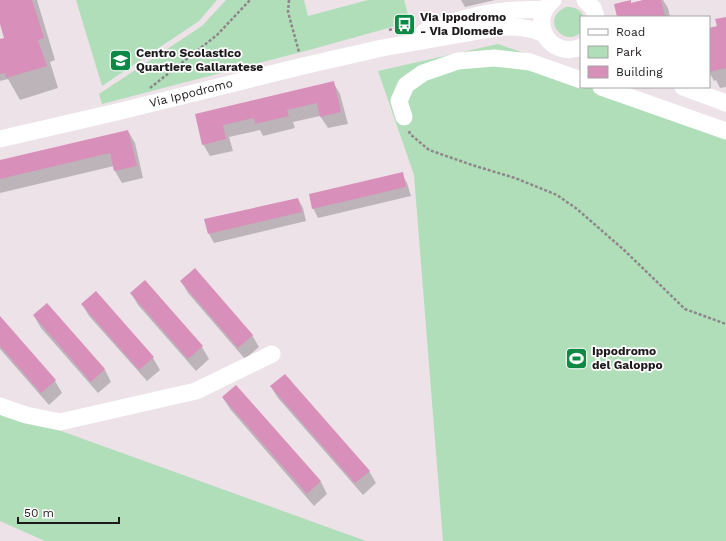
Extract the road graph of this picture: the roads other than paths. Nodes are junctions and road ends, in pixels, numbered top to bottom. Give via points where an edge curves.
1 (585, 0) edge
2 (549, 5) edge
3 (596, 16) edge
4 (544, 34) junction
5 (383, 40) junction
6 (580, 49) edge
7 (580, 80) edge
8 (604, 88) edge
9 (686, 88) edge
10 (726, 103) edge
11 (404, 117) road end
12 (726, 131) edge
13 (0, 139) edge
14 (272, 354) dead end
15 (0, 406) edge

1 - 3 street
2 - 4 street via 542,15
2 - 5 street, Via Ippodromo via 454,21
4 - 5 street, Via Ippodromo via 519,27 502,27
4 - 6 street via 558,48
5 - 13 street, Via Ippodromo via 303,66
7 - 11 street via 530,62 494,58 458,61 423,73 406,84 400,101
8 - 12 street
9 - 10 street
14 - 15 street via 196,392 60,422 26,416

